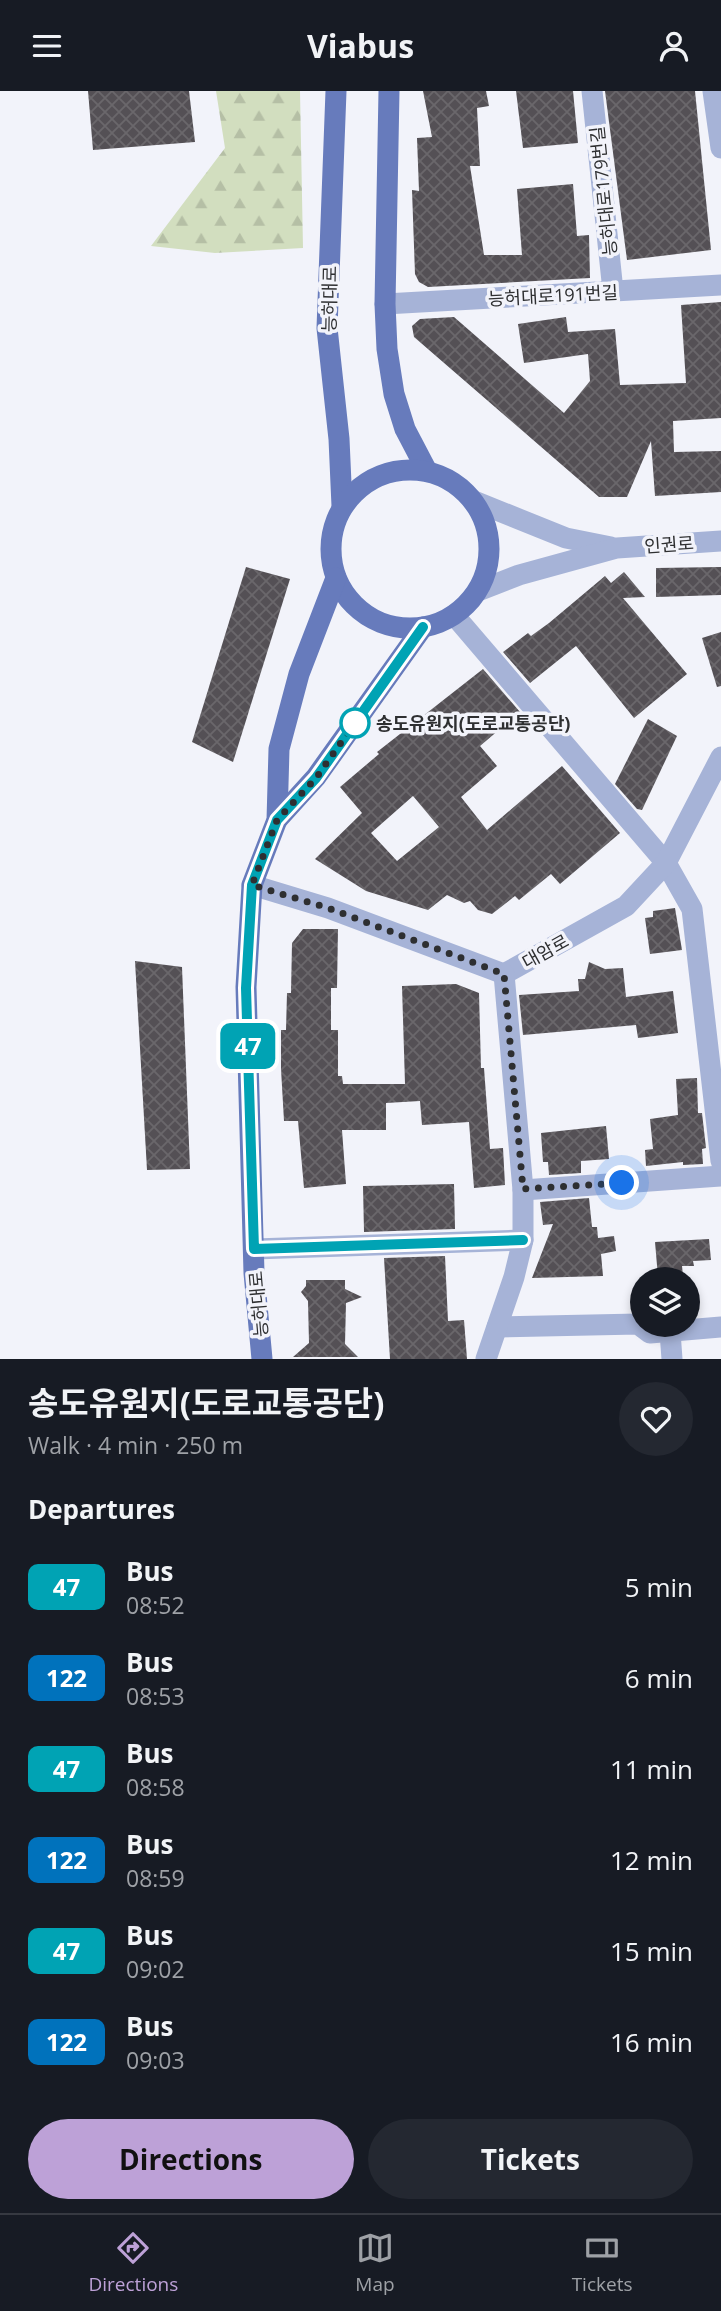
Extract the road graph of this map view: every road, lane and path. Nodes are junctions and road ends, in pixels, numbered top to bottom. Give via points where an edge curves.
1 (336, 91) edge
2 (388, 91) edge
3 (592, 91) edge
4 (713, 91) edge
5 (721, 148) edge
6 (721, 285) edge
7 (613, 291) junction
8 (385, 304) junction
9 (427, 471) junction
10 (474, 501) junction
11 (342, 506) junction
12 (721, 541) edge
13 (617, 548) junction
14 (336, 578) junction
15 (478, 590) junction
16 (454, 615) junction
17 (423, 627) junction
18 (721, 757) edge
19 (277, 820) junction
20 (666, 863) junction
21 (252, 885) junction
22 (504, 974) junction
23 (721, 1161) edge
24 (721, 1176) edge
25 (523, 1189) junction
26 (523, 1240) junction
27 (254, 1249) junction
28 (630, 1324) edge
29 (497, 1327) junction
30 (721, 1327) edge
31 (700, 1329) edge
32 (670, 1337) edge
33 (262, 1359) edge
34 (486, 1359) edge
35 (672, 1359) edge

1 - 11 main road, 능허대로 via 327,328
2 - 8 main road
3 - 7 street, 능허대로179번길
4 - 5 street
6 - 7 street, 능허대로191번길
7 - 8 street, 능허대로191번길
8 - 9 main road via 394,394 405,429
9 - 10 main road via 453,482
9 - 11 main road via 379,475 358,488
10 - 13 street via 566,538
10 - 15 main road via 485,522 489,545 487,569
11 - 14 main road via 332,529 330,554
12 - 13 street, 인권로
13 - 15 street
14 - 17 main road via 350,601 370,618 396,627
14 - 19 main road, 능허대로 via 299,674 279,749
15 - 16 main road
16 - 17 main road
16 - 20 street
17 - 19 main road, 능허대로 via 316,778
18 - 20 street, 대암로
19 - 21 main road, 능허대로
20 - 22 street, 대암로 via 626,906
20 - 23 street via 692,909
21 - 22 street, 대암로 via 328,908
21 - 27 main road, 능허대로 via 246,988
22 - 25 street
24 - 25 street
25 - 26 street
26 - 27 street, 능허대로
26 - 29 street
27 - 33 main road, 능허대로
28 - 29 street
29 - 34 street
30 - 31 street
32 - 35 street

